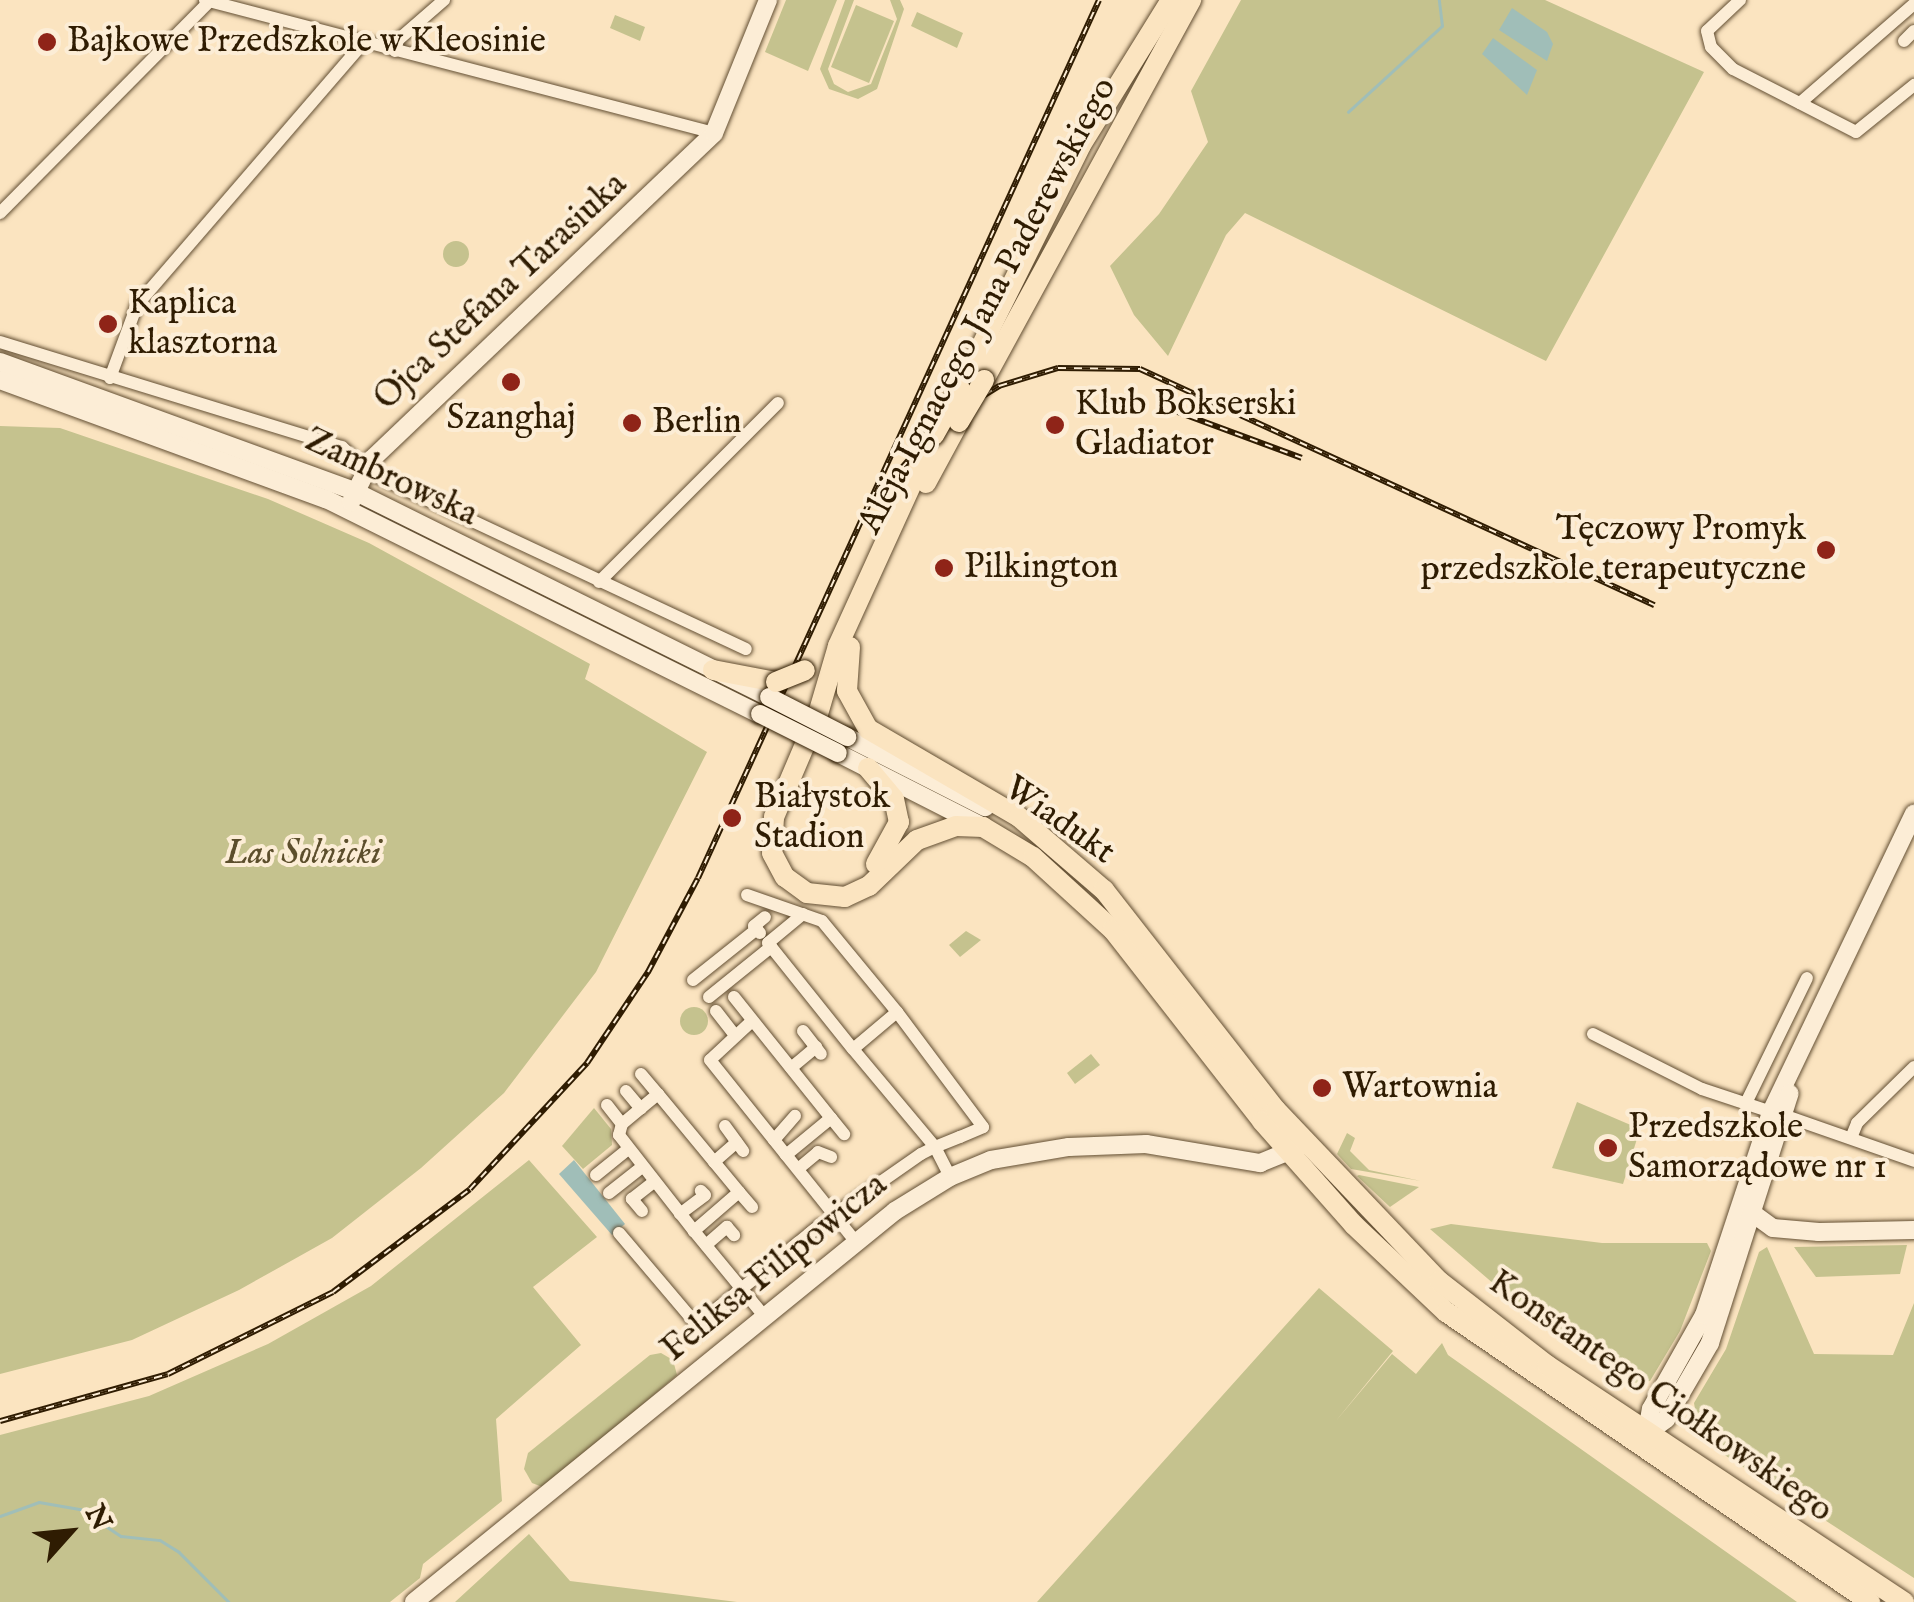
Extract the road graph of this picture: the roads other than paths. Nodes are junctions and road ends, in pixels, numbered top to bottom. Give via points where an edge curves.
1 (209, 0) edge
2 (444, 0) edge
3 (768, 0) edge
4 (1170, 0) edge
5 (1192, 0) edge
6 (1740, 0) edge
7 (1914, 4) edge
8 (362, 44) junction
9 (396, 51) junction
10 (1914, 84) edge
11 (1800, 103) junction
12 (714, 133) junction
13 (0, 213) edge
14 (0, 342) edge
15 (0, 362) edge
16 (110, 378) junction
17 (0, 380) edge
18 (778, 403) dead end
19 (934, 434) junction
20 (365, 467) junction
21 (351, 500) junction
22 (599, 582) junction
23 (850, 647) junction
24 (746, 649) dead end
25 (714, 670) junction
26 (739, 693) junction
27 (768, 697) junction
28 (842, 745) junction
29 (868, 768) junction
30 (1914, 814) edge
31 (983, 827) junction
32 (1038, 837) junction
33 (748, 895) dead end
34 (803, 914) junction
35 (769, 945) junction
36 (1807, 978) dead end
37 (693, 980) dead end
38 (709, 997) dead end
39 (734, 998) dead end
40 (716, 1011) dead end
41 (897, 1012) junction
42 (752, 1020) junction
43 (804, 1032) dead end
44 (734, 1034) junction
45 (1594, 1034) dead end
46 (852, 1049) junction
47 (791, 1068) junction
48 (1914, 1068) edge
49 (641, 1074) dead end
50 (626, 1090) dead end
51 (658, 1094) junction
52 (1746, 1103) junction
53 (607, 1104) dead end
54 (640, 1109) junction
55 (1777, 1114) junction
56 (794, 1116) dead end
57 (831, 1118) junction
58 (622, 1124) junction
59 (724, 1126) dead end
60 (844, 1134) dead end
61 (1851, 1138) junction
62 (774, 1140) junction
63 (935, 1147) junction
64 (1297, 1148) junction
65 (627, 1150) junction
66 (786, 1155) junction
67 (831, 1158) dead end
68 (1914, 1161) edge
69 (714, 1162) junction
70 (642, 1167) junction
71 (798, 1169) junction
72 (596, 1174) dead end
73 (950, 1177) junction
74 (654, 1182) junction
75 (701, 1191) dead end
76 (739, 1192) junction
77 (609, 1193) dead end
78 (752, 1207) dead end
79 (642, 1211) dead end
80 (1747, 1212) junction
81 (680, 1214) junction
82 (835, 1214) junction
83 (820, 1225) dead end
84 (1914, 1230) edge
85 (694, 1231) junction
86 (619, 1234) dead end
87 (734, 1236) dead end
88 (856, 1242) junction
89 (706, 1245) junction
90 (742, 1289) junction
91 (765, 1317) junction
92 (1642, 1439) junction
93 (414, 1602) edge
94 (1870, 1602) edge
95 (1904, 1602) edge

1 - 8 street
1 - 13 street
2 - 9 street via 398,40
3 - 12 main road
4 - 19 main road, Aleja Ignacego Jana Paderewskiego, bridge via 1073,159
5 - 23 main road, Aleja Ignacego Jana Paderewskiego, bridge via 959,422
6 - 11 street via 1712,23 1707,39 1746,75
7 - 11 street
8 - 9 street
8 - 16 street via 137,305
9 - 12 street
10 - 11 street via 1860,133
12 - 20 main road, Ojca Stefana Tarasiuka
14 - 16 street, Zambrowska
15 - 21 main road, Zambrowska
16 - 20 street, Zambrowska via 313,436 342,447
17 - 21 main road, Zambrowska
18 - 22 street
19 - 27 main road, bridge via 887,514 828,641
19 - 31 main road via 838,646 770,841 791,883 834,898 869,886 926,834
20 - 21 main road, Ojca Stefana Tarasiuka
20 - 22 street, Zambrowska
21 - 25 main road, Zambrowska
21 - 26 main road, Zambrowska
22 - 24 street, Zambrowska
23 - 29 main road, Aleja Ignacego Jana Paderewskiego via 782,828 789,864 811,882 854,882 894,842 898,810
23 - 32 main road via 847,691 868,729 1019,816
25 - 26 main road, Zambrowska
25 - 27 main road
26 - 27 main road, Wiadukt
27 - 28 main road, Wiadukt, bridge
28 - 29 main road, Wiadukt
28 - 32 main road, Wiadukt
29 - 31 main road, Wiadukt
30 - 55 main road
31 - 64 main road, Wiadukt via 1050,869 1102,917
32 - 64 main road, Wiadukt via 1118,906
33 - 34 street
34 - 35 street
34 - 41 street via 825,924
35 - 37 street via 761,923
35 - 38 street
35 - 46 street
36 - 52 street
39 - 42 street
40 - 44 street
41 - 46 street
41 - 63 street via 989,1125
42 - 44 street
42 - 47 street
43 - 47 street via 818,1050
44 - 62 street via 710,1060
45 - 52 street via 1702,1090
46 - 63 street
47 - 57 street
48 - 61 street via 1856,1124
49 - 51 street
50 - 54 street
51 - 54 street
51 - 69 street
52 - 55 street
53 - 58 street
54 - 58 street
55 - 61 street
55 - 80 main road
56 - 62 street
57 - 60 street
57 - 66 street
58 - 65 street via 618,1135
59 - 69 street via 740,1146
61 - 68 street
62 - 66 street
63 - 73 street
63 - 82 street
64 - 73 main road, Feliksa Filipowicza via 1241,1157 1146,1144 1069,1147 991,1160
64 - 92 main road, Konstantego Ciołkowskiego via 1519,1355
65 - 70 street
65 - 72 street
66 - 71 street
67 - 71 street via 818,1152
69 - 76 street
70 - 74 street
70 - 77 street
71 - 82 street
73 - 88 main road, Feliksa Filipowicza
74 - 79 street via 632,1199
74 - 81 street
75 - 81 street via 705,1195
76 - 78 street
76 - 85 street
80 - 84 main road via 1799,1228
80 - 92 main road via 1710,1344 1666,1419
81 - 85 street
82 - 88 street
83 - 90 street
85 - 89 street
86 - 90 street via 691,1324
87 - 89 street via 727,1227
88 - 91 main road, Feliksa Filipowicza
89 - 90 street
90 - 91 street
91 - 93 main road, Feliksa Filipowicza
92 - 94 main road, Konstantego Ciołkowskiego
92 - 95 main road, Konstantego Ciołkowskiego

